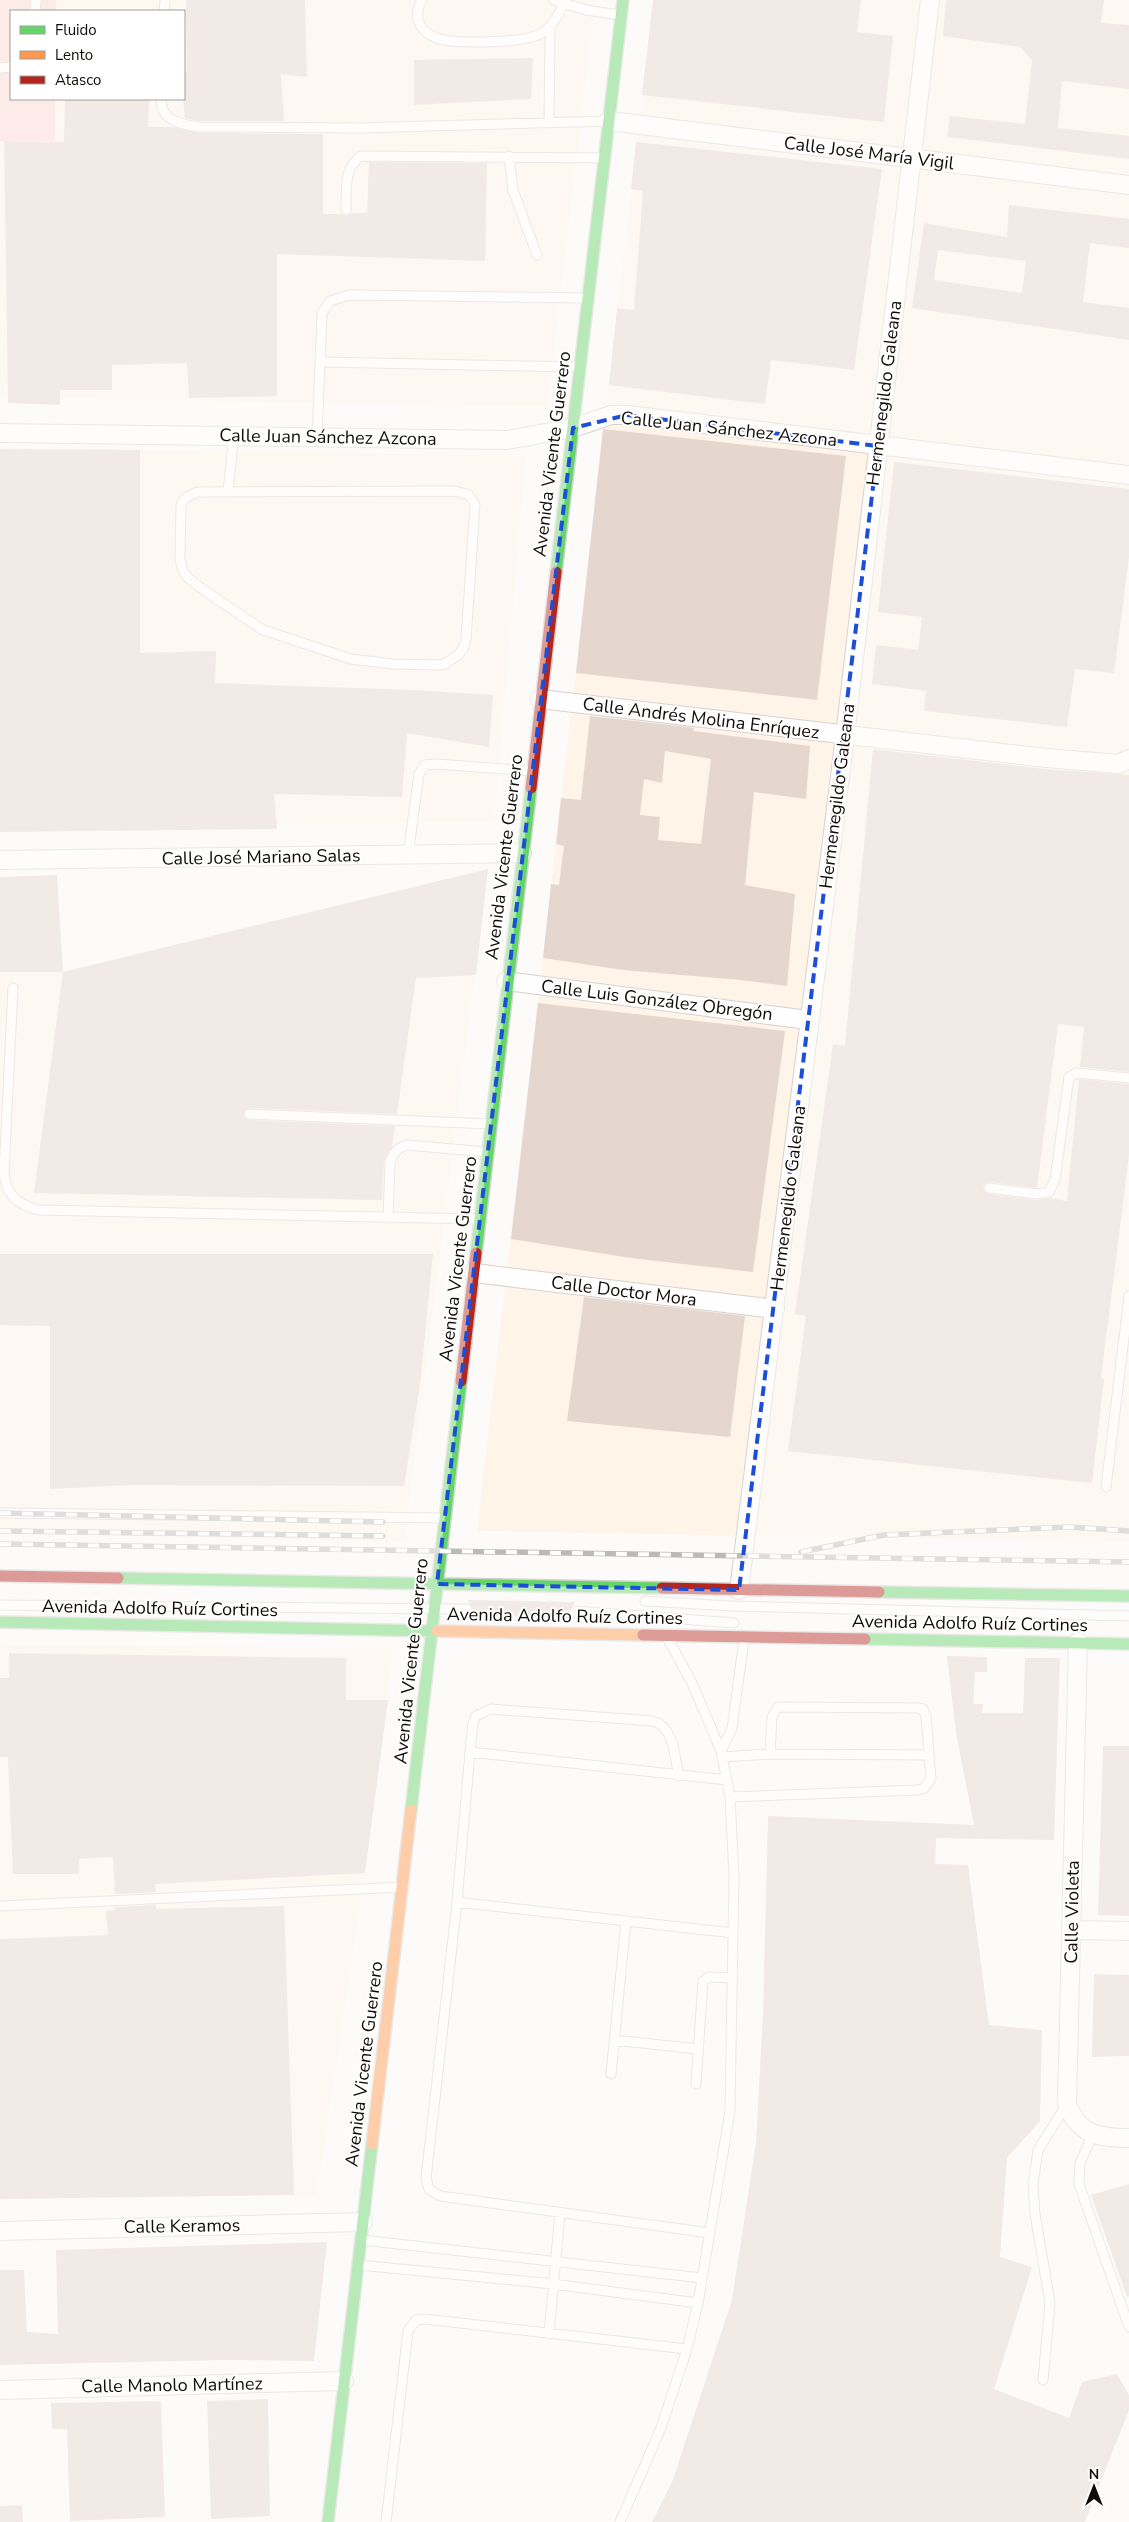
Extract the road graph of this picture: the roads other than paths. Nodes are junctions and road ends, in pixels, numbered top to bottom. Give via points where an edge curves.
1 (422, 0) edge
2 (554, 0) edge
3 (623, 0) edge
4 (930, 0) edge
5 (564, 4) junction
6 (621, 16) junction
7 (550, 26) junction
8 (162, 100) edge
9 (609, 121) junction
10 (549, 122) junction
11 (509, 156) junction
12 (604, 158) junction
13 (911, 158) junction
14 (1129, 185) edge
15 (346, 210) dead end
16 (537, 255) dead end
17 (589, 298) junction
18 (320, 362) junction
19 (581, 367) junction
20 (574, 428) junction
21 (0, 433) edge
22 (234, 435) junction
23 (317, 437) junction
24 (878, 446) junction
25 (1129, 475) edge
26 (228, 491) junction
27 (540, 699) junction
28 (845, 736) junction
29 (1129, 759) edge
30 (532, 771) junction
31 (522, 853) junction
32 (408, 855) junction
33 (0, 860) edge
34 (506, 981) junction
35 (13, 988) dead end
36 (808, 1020) junction
37 (1129, 1078) edge
38 (250, 1114) dead end
39 (490, 1124) junction
40 (488, 1152) junction
41 (989, 1188) dead end
42 (388, 1218) junction
43 (480, 1219) junction
44 (474, 1272) junction
45 (1129, 1296) edge
46 (775, 1309) junction
47 (1106, 1487) dead end
48 (0, 1513) edge
49 (445, 1518) junction
50 (0, 1576) edge
51 (739, 1590) junction
52 (435, 1593) junction
53 (1129, 1596) edge
54 (634, 1600) dead end
55 (0, 1605) edge
56 (467, 1609) dead end
57 (434, 1611) junction
58 (575, 1611) dead end
59 (1129, 1616) edge
60 (0, 1622) edge
61 (748, 1623) dead end
62 (432, 1630) junction
63 (666, 1636) junction
64 (744, 1638) junction
65 (1078, 1642) junction
66 (1129, 1644) edge
67 (470, 1752) junction
68 (721, 1754) junction
69 (770, 1754) junction
70 (928, 1755) junction
71 (679, 1776) junction
72 (727, 1780) junction
73 (730, 1797) junction
74 (402, 1887) junction
75 (457, 1902) junction
76 (0, 1906) edge
77 (626, 1921) junction
78 (1073, 1930) junction
79 (1129, 1931) edge
80 (733, 1933) junction
81 (732, 1978) junction
82 (614, 2040) junction
83 (698, 2049) junction
84 (611, 2074) dead end
85 (696, 2084) dead end
86 (1067, 2104) junction
87 (1093, 2134) junction
88 (1129, 2138) edge
89 (560, 2213) junction
90 (364, 2222) junction
91 (0, 2231) edge
92 (710, 2233) junction
93 (362, 2240) junction
94 (556, 2262) junction
95 (359, 2265) junction
96 (702, 2278) junction
97 (554, 2284) junction
98 (698, 2304) junction
99 (1129, 2327) edge
100 (548, 2334) junction
101 (687, 2349) junction
102 (1043, 2380) dead end
103 (344, 2381) junction
104 (0, 2390) edge
105 (328, 2522) edge
106 (386, 2522) edge
107 (620, 2522) edge

1 - 7 lane via 418,12 421,26 439,39 521,40 534,37
2 - 5 lane
3 - 6 main road, Avenida Vicente Guerrero
4 - 13 street, Hermenegildo Galeana
5 - 6 lane
5 - 7 lane
6 - 9 main road, Avenida Vicente Guerrero
7 - 10 lane
8 - 10 lane via 163,112 168,117 198,127 351,128
9 - 10 lane
9 - 12 main road, Avenida Vicente Guerrero
9 - 13 street, Calle José María Vigil
11 - 12 lane
11 - 15 lane via 362,156 348,169
11 - 16 lane via 513,190
12 - 17 main road, Avenida Vicente Guerrero
13 - 14 street, Calle José María Vigil
13 - 24 street, Hermenegildo Galeana
17 - 18 lane via 338,296 330,300 322,313
17 - 19 main road, Avenida Vicente Guerrero
18 - 19 lane
18 - 23 lane
19 - 20 main road, Avenida Vicente Guerrero
20 - 23 street, Calle Juan Sánchez Azcona via 508,440
20 - 24 street, Calle Juan Sánchez Azcona via 627,414
20 - 27 main road, Avenida Vicente Guerrero
21 - 22 street, Calle Juan Sánchez Azcona
22 - 23 street, Calle Juan Sánchez Azcona
22 - 26 lane
24 - 25 street, Calle Juan Sánchez Azcona
24 - 28 street, Hermenegildo Galeana
26 - 26 lane via 197,492 185,498 181,505 180,559 188,578 240,615 263,630 366,663 443,665 463,649 475,506 469,495 455,491
27 - 28 street, Calle Andrés Molina Enríquez
27 - 30 main road, Avenida Vicente Guerrero
28 - 29 street, Calle Andrés Molina Enríquez via 1119,764
28 - 36 street, Hermenegildo Galeana
30 - 31 main road, Avenida Vicente Guerrero
30 - 32 lane via 425,765 419,771
31 - 32 street, Calle José Mariano Salas
31 - 34 main road, Avenida Vicente Guerrero
32 - 33 street, Calle José Mariano Salas
34 - 36 street, Calle Luis González Obregón
34 - 39 main road, Avenida Vicente Guerrero
35 - 42 lane via 4,1172 5,1186 22,1205 39,1210
36 - 46 street, Hermenegildo Galeana
37 - 41 lane via 1077,1073 1069,1077 1055,1180 1049,1192 1037,1194
38 - 39 lane
39 - 40 main road, Avenida Vicente Guerrero
40 - 42 lane via 400,1147 390,1162
40 - 43 main road, Avenida Vicente Guerrero
42 - 43 lane
43 - 44 main road, Avenida Vicente Guerrero
44 - 46 street, Calle Doctor Mora
44 - 49 main road, Avenida Vicente Guerrero
45 - 47 lane
46 - 51 street, Hermenegildo Galeana
48 - 49 lane
49 - 52 main road, Avenida Vicente Guerrero
50 - 52 main road, Avenida Adolfo Ruíz Cortines
51 - 52 main road, Avenida Adolfo Ruíz Cortines
51 - 53 main road, Avenida Adolfo Ruíz Cortines
52 - 57 main road, Avenida Vicente Guerrero
54 - 59 lane via 731,1606
55 - 57 lane
56 - 57 lane
57 - 62 main road, Avenida Vicente Guerrero
58 - 61 lane
60 - 62 main road, Avenida Adolfo Ruíz Cortines
62 - 63 main road, Avenida Adolfo Ruíz Cortines
62 - 74 main road, Avenida Vicente Guerrero
63 - 64 main road, Avenida Adolfo Ruíz Cortines
63 - 68 lane via 692,1683
64 - 65 main road, Avenida Adolfo Ruíz Cortines
64 - 68 lane via 732,1728
65 - 66 main road, Avenida Adolfo Ruíz Cortines
65 - 78 street, Calle Violeta
67 - 71 lane
67 - 71 lane via 476,1716 491,1709 653,1721 670,1734
67 - 75 lane
68 - 69 lane
68 - 72 lane
69 - 70 lane
69 - 70 lane via 772,1717 778,1707 784,1706 923,1709
70 - 73 lane via 930,1779 924,1788 918,1790
71 - 72 lane
72 - 73 lane
73 - 80 lane via 734,1831
74 - 76 lane
74 - 90 main road, Avenida Vicente Guerrero
75 - 77 lane
75 - 89 lane via 427,2185 440,2196
77 - 80 lane
77 - 82 lane
78 - 79 street
78 - 86 street, Calle Violeta
80 - 81 lane
81 - 83 lane via 709,1977 703,1981
81 - 92 lane via 730,2111
82 - 83 lane
82 - 84 lane
83 - 85 lane
86 - 87 street via 1080,2126
86 - 102 lane via 1038,2150 1033,2184 1050,2303
87 - 88 street
87 - 99 lane via 1080,2163 1079,2184
89 - 92 lane
89 - 94 lane
90 - 91 street, Calle Keramos
90 - 93 main road, Avenida Vicente Guerrero
92 - 96 lane
93 - 94 lane
93 - 95 main road, Avenida Vicente Guerrero
94 - 96 lane
94 - 97 lane
95 - 97 lane
95 - 103 main road, Avenida Vicente Guerrero
96 - 98 lane
97 - 98 lane
97 - 100 lane
98 - 101 lane
100 - 101 lane
100 - 106 lane via 425,2319 411,2324 406,2340
101 - 107 lane via 660,2428
103 - 104 street, Calle Manolo Martínez
103 - 105 main road, Avenida Vicente Guerrero

